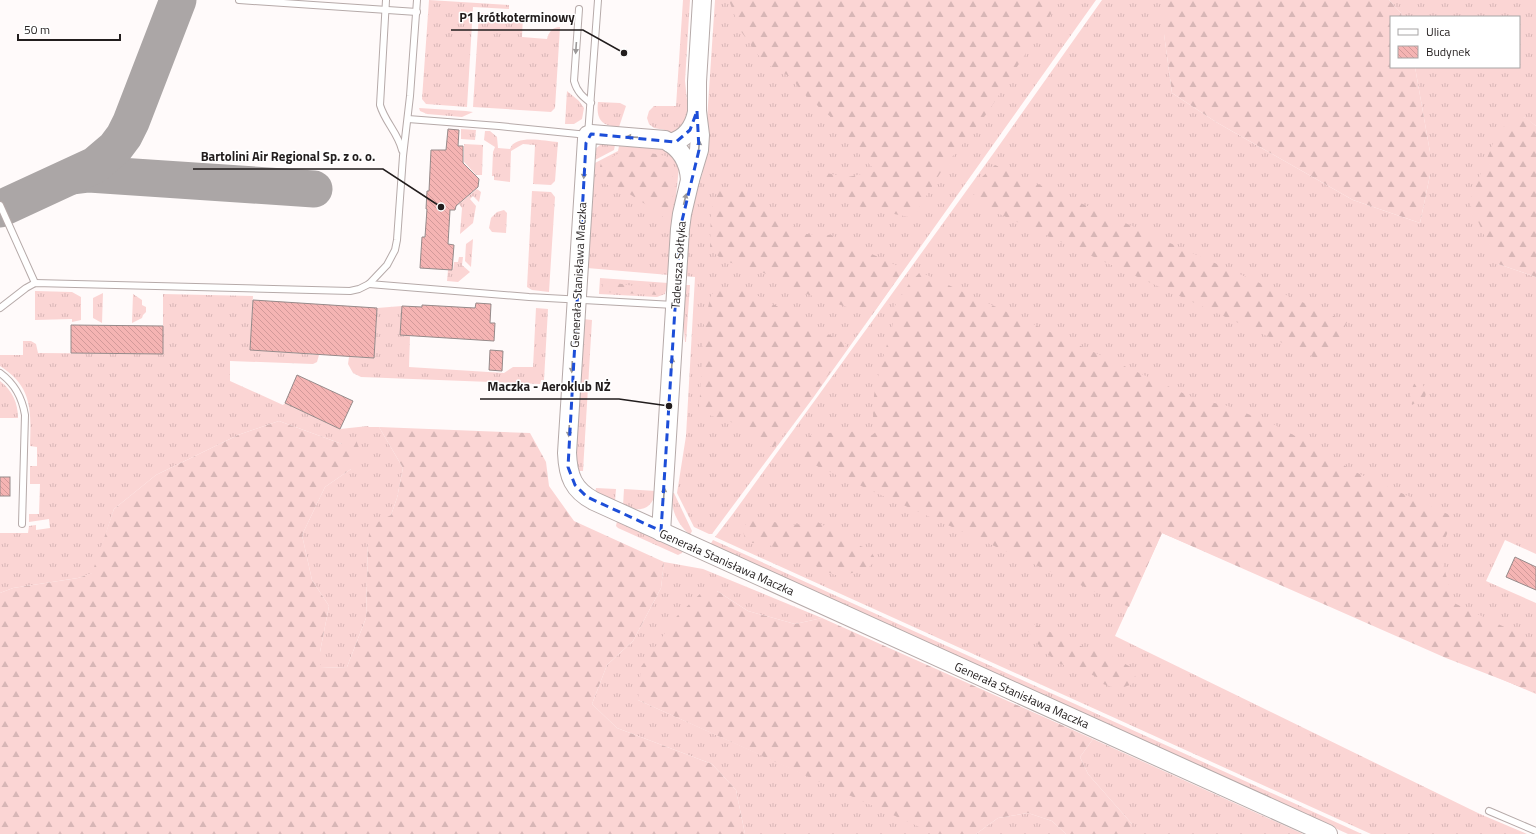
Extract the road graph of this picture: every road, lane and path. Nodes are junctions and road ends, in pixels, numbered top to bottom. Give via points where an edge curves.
1 (239, 0) edge
2 (386, 0) edge
3 (417, 0) edge
4 (598, 0) edge
5 (702, 0) edge
6 (579, 9) dead end
7 (385, 10) junction
8 (417, 12) junction
9 (591, 103) junction
10 (697, 111) junction
11 (408, 119) junction
12 (588, 135) junction
13 (670, 143) junction
14 (403, 156) junction
15 (690, 180) junction
16 (0, 205) edge
17 (35, 283) junction
18 (369, 284) junction
19 (577, 300) junction
20 (675, 306) junction
21 (0, 308) edge
22 (0, 374) edge
23 (22, 524) dead end
24 (661, 532) junction
25 (1489, 811) dead end
26 (1536, 831) edge
27 (1328, 834) edge

1 - 7 lane
2 - 7 lane
3 - 8 lane
4 - 9 lane, Generała Stanisława Maczka
5 - 10 street, Tadeusza Sołtyka
6 -> 9 lane via 574,81 579,93
7 - 8 lane
7 - 14 lane via 380,105 385,119 398,138
8 - 11 lane
9 - 12 lane, Generała Stanisława Maczka
10 - 13 street via 690,130 680,139
15 -> 10 street, Tadeusza Sołtyka via 699,150
11 - 12 lane
11 - 14 lane
13 -> 12 street via 660,139
12 -> 19 street, Generała Stanisława Maczka
13 - 15 street via 676,146 688,164
14 - 18 lane via 395,250 387,265
20 -> 15 street, Tadeusza Sołtyka via 680,229
16 - 17 lane
17 - 18 lane via 350,291
17 - 21 lane
18 - 19 lane
19 - 20 lane
19 -> 24 street, Generała Stanisława Maczka via 567,453 571,477 587,498
24 -> 20 street, Tadeusza Sołtyka
22 - 23 lane via 11,382 24,406
24 - 27 street, Generała Stanisława Maczka
25 - 26 lane

